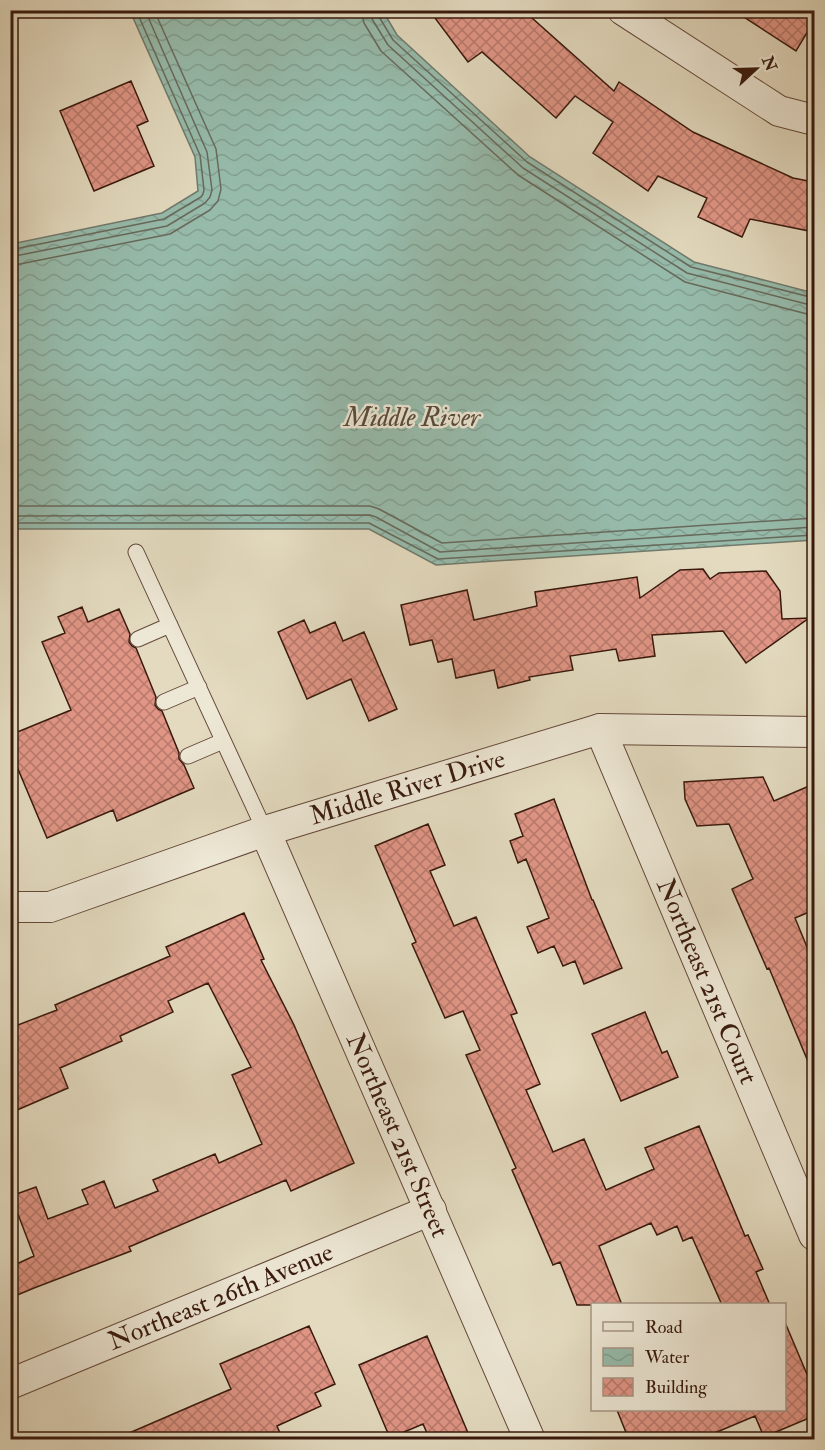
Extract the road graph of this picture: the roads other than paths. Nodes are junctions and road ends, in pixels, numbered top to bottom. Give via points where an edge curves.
1 (623, 10) edge
2 (814, 120) edge
3 (136, 552) dead end
4 (170, 625) junction
5 (138, 639) dead end
6 (198, 687) junction
7 (164, 702) dead end
8 (600, 729) junction
9 (814, 732) edge
10 (223, 741) junction
11 (188, 756) dead end
12 (265, 831) junction
13 (10, 907) edge
14 (431, 1210) junction
15 (814, 1235) edge
16 (10, 1384) edge
17 (530, 1440) edge

1 - 2 street via 780,111
3 - 4 lane
4 - 5 lane
4 - 6 lane
6 - 7 lane
6 - 10 lane
8 - 9 street, Middle River Drive
8 - 12 street, Middle River Drive
8 - 15 street, Northeast 21st Court
10 - 11 lane
10 - 12 lane
12 - 13 street, Middle River Drive via 50,907
12 - 14 street, Northeast 21st Street
14 - 16 street, Northeast 26th Avenue
14 - 17 street, Northeast 21st Street

